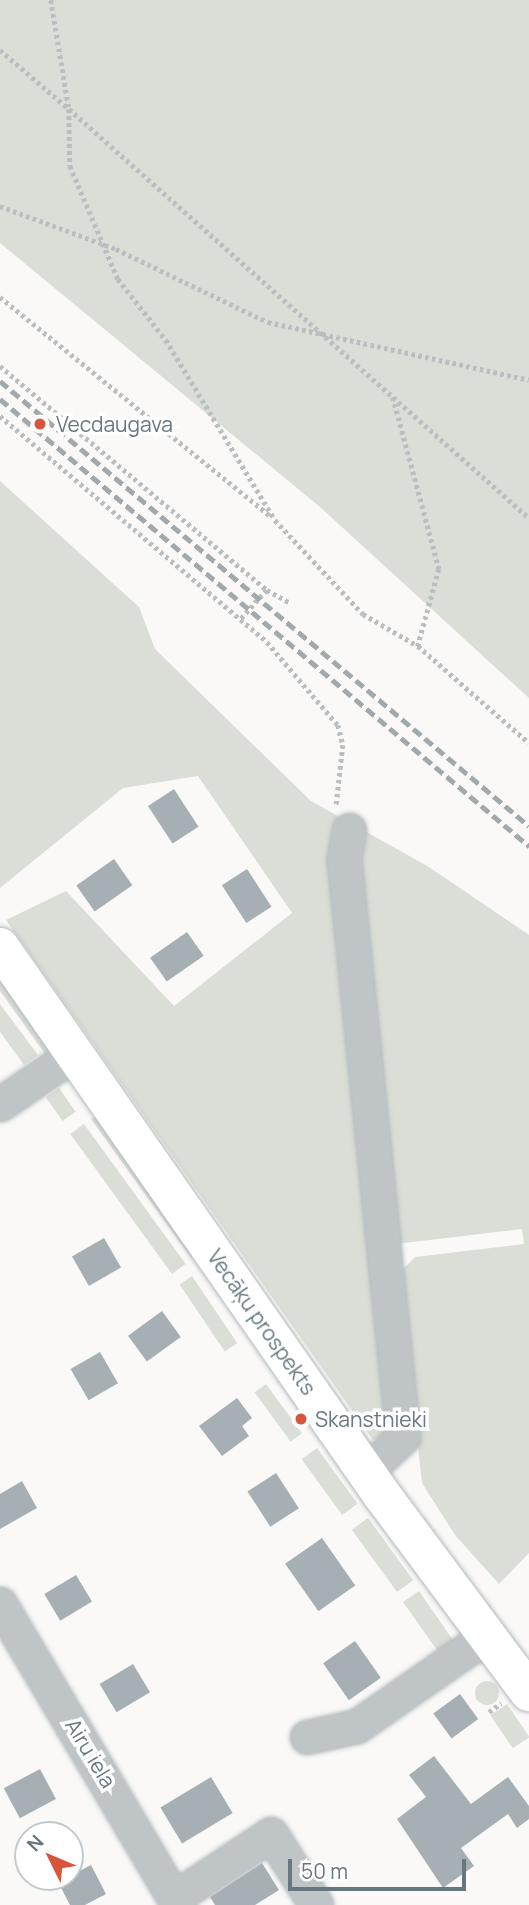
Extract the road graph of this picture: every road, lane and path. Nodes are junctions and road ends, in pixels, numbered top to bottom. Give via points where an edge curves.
1 (51, 0) edge
2 (0, 50) edge
3 (69, 109) junction
4 (0, 206) edge
5 (104, 245) junction
6 (0, 297) edge
7 (323, 334) junction
8 (0, 366) edge
9 (529, 380) edge
10 (393, 397) junction
11 (0, 416) edge
12 (529, 518) edge
13 (275, 520) junction
14 (267, 590) junction
15 (289, 602) dead end
16 (241, 620) junction
17 (418, 646) junction
18 (529, 743) edge
19 (348, 830) joint
20 (0, 947) edge
21 (75, 1053) junction
22 (0, 1104) edge
23 (366, 1472) junction
24 (0, 1604) edge
25 (485, 1637) junction
26 (529, 1692) edge
27 (307, 1737) dead end
28 (176, 1902) edge
29 (316, 1905) edge

1 - 3 path
2 - 3 path
3 - 5 path via 71,166
3 - 7 path
4 - 5 path
5 - 7 path via 268,322
5 - 13 path via 118,279 166,340
6 - 13 path
7 - 9 path
7 - 10 path
8 - 14 path
10 - 12 path
10 - 17 path via 439,569
11 - 16 path
13 - 17 path via 363,614
14 - 15 path
14 - 16 path
16 - 19 path via 267,642 338,725 343,746 336,807
17 - 18 path
19 - 23 street via 344,859 403,1437
20 - 21 main road, Vecāķu prospekts
21 - 22 street
21 - 23 main road, Vecāķu prospekts
23 - 25 main road, Vecāķu prospekts
24 - 28 street, Airu iela
25 - 26 main road, Vecāķu prospekts
25 - 27 street via 357,1726
28 - 29 street via 271,1834

